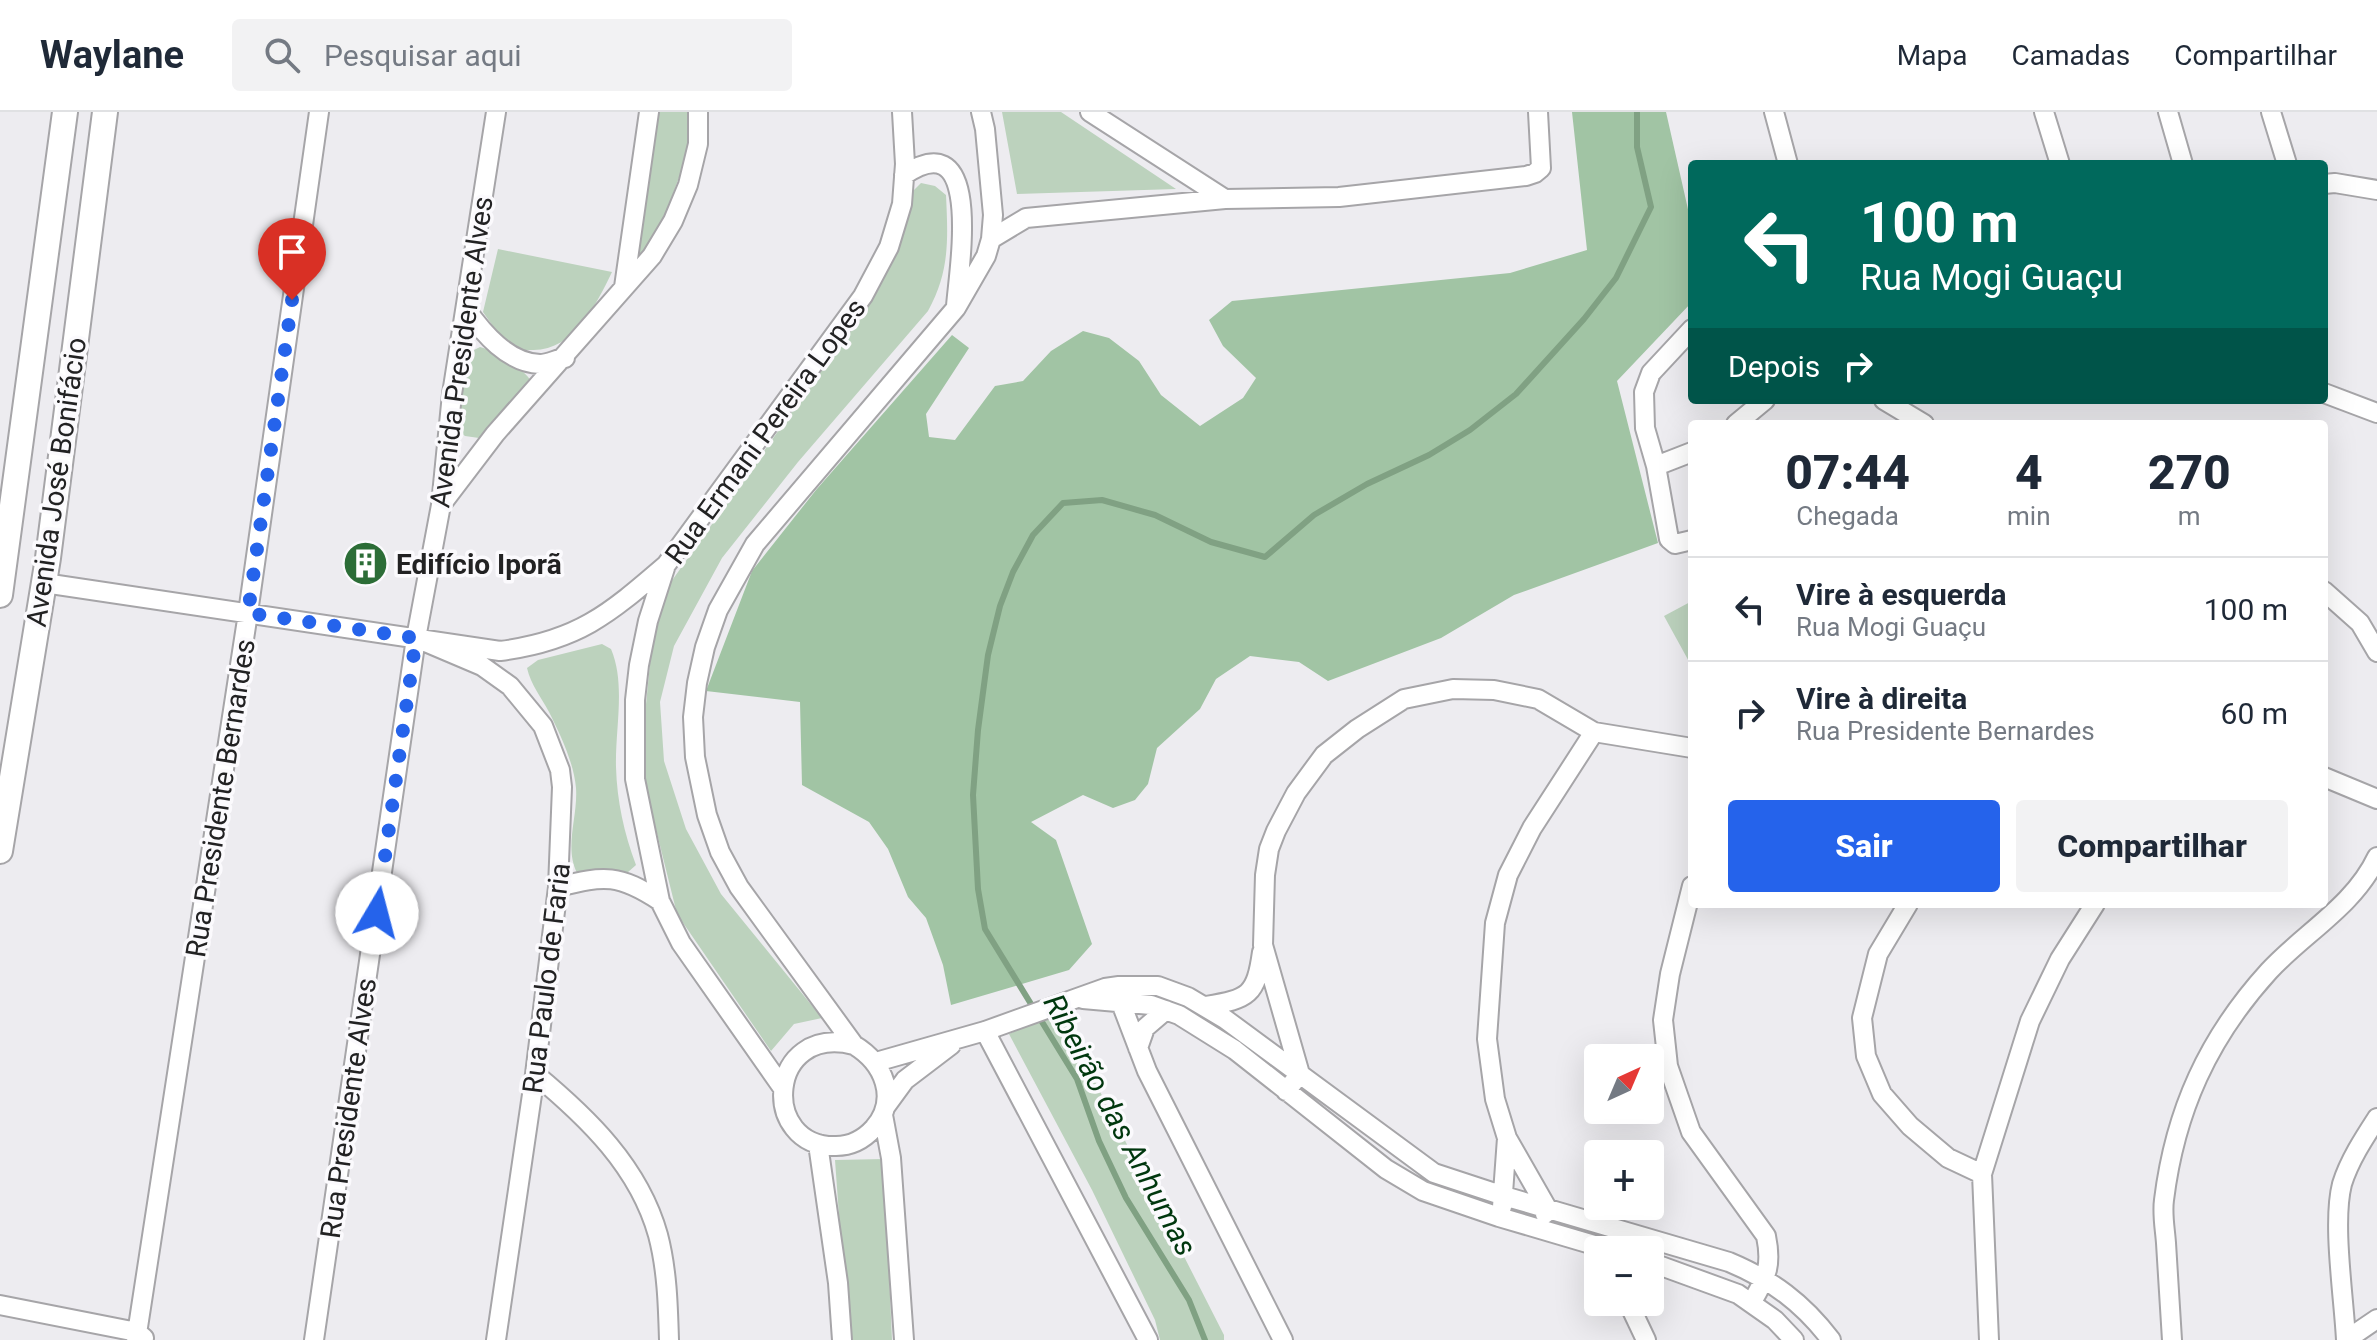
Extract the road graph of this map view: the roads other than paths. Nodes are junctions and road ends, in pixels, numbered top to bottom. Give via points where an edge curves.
1 (65, 112) edge
2 (105, 112) edge
3 (319, 112) edge
4 (496, 112) edge
5 (649, 112) edge
6 (698, 112) edge
7 (902, 112) edge
8 (981, 112) edge
9 (1090, 112) edge
10 (1538, 112) edge
11 (1774, 112) edge
12 (2044, 112) edge
13 (2168, 112) edge
14 (2271, 112) edge
15 (1787, 160) edge
16 (2059, 160) edge
17 (2182, 160) edge
18 (2286, 160) edge
19 (904, 175) junction
20 (2328, 184) edge
21 (2377, 190) edge
22 (1225, 199) junction
23 (991, 239) junction
24 (624, 289) junction
25 (956, 308) junction
26 (466, 309) junction
27 (1688, 333) edge
28 (565, 358) junction
29 (2328, 395) edge
30 (1760, 404) edge
31 (1891, 404) edge
32 (2377, 413) edge
33 (1741, 420) edge
34 (1917, 420) edge
35 (1688, 454) edge
36 (1656, 466) junction
37 (441, 505) junction
38 (1688, 541) edge
39 (666, 565) junction
40 (1, 583) edge
41 (44, 583) junction
42 (2328, 595) edge
43 (248, 613) junction
44 (416, 638) junction
45 (527, 648) junction
46 (2377, 652) edge
47 (510, 686) junction
48 (1594, 732) junction
49 (1688, 747) edge
50 (2328, 779) edge
51 (2377, 799) edge
52 (0, 851) edge
53 (2377, 857) edge
54 (558, 887) junction
55 (660, 901) junction
56 (1688, 902) edge
57 (1906, 908) edge
58 (2092, 908) edge
59 (1263, 945) junction
60 (1120, 994) junction
61 (1206, 1006) junction
62 (1166, 1010) junction
63 (985, 1031) junction
64 (964, 1037) junction
65 (854, 1045) junction
66 (1138, 1048) junction
67 (876, 1062) junction
68 (535, 1074) junction
69 (1300, 1074) junction
70 (782, 1087) junction
71 (1286, 1091) junction
72 (884, 1112) junction
73 (2377, 1118) edge
74 (1507, 1138) junction
75 (818, 1144) junction
76 (1982, 1174) junction
77 (1504, 1196) junction
78 (1547, 1208) junction
79 (1499, 1217) junction
80 (1540, 1230) junction
81 (1617, 1236) edge
82 (1584, 1242) edge
83 (1664, 1248) edge
84 (1664, 1267) edge
85 (1766, 1279) junction
86 (1752, 1302) junction
87 (0, 1305) edge
88 (1635, 1316) edge
89 (2377, 1319) edge
90 (140, 1337) edge
91 (314, 1340) edge
92 (496, 1340) edge
93 (669, 1340) edge
94 (842, 1340) edge
95 (904, 1340) edge
96 (1148, 1340) edge
97 (1283, 1340) edge
98 (1646, 1340) edge
99 (1794, 1340) edge
100 (1831, 1340) edge
101 (1989, 1340) edge
102 (2172, 1340) edge
103 (2346, 1340) edge

1 - 40 main road, Avenida José Bonifácio
2 - 41 main road, Avenida José Bonifácio
3 - 43 street, Rua Presidente Bernardes
4 - 26 street, Avenida Presidente Alves
5 - 24 street
6 - 24 street via 698,144 673,221
7 - 19 street, Rua Ermani Pereira Lopes
8 - 23 street
9 - 22 street
10 - 22 street via 1541,168 1526,176 1339,197
11 - 15 street
12 - 16 street
13 - 17 street
14 - 18 street
19 - 25 street via 921,164 937,163 951,170 960,188
19 - 39 street, Rua Ermani Pereira Lopes via 889,247 863,296
20 - 21 street
22 - 23 street via 1026,218
23 - 25 street
24 - 28 street
25 - 65 street via 755,544 718,610 697,683 695,757 720,852 739,887
26 - 28 street via 486,337 511,355 539,364
26 - 37 street, Avenida Presidente Alves
27 - 36 street via 1651,373 1644,392 1645,428
28 - 37 street via 495,434
29 - 32 street
30 - 33 street
31 - 34 street
35 - 36 street
36 - 38 street via 1671,542
37 - 44 street, Avenida Presidente Alves
39 - 45 street via 615,609 575,633
39 - 55 street, Rua Ermani Pereira Lopes via 648,621 635,700 635,779
40 - 41 main road
41 - 43 street
41 - 52 main road, Avenida José Bonifácio
42 - 46 street via 2360,623
43 - 44 street
43 - 90 street, Rua Presidente Bernardes
44 - 45 street via 500,651
44 - 47 street, Rua Paulo de Faria via 482,666
44 - 91 street, Rua Presidente Alves
45 - 47 street via 516,658
47 - 54 street, Rua Paulo de Faria via 543,726 560,770
48 - 49 street
48 - 59 street via 1538,699 1453,689 1404,699 1357,729 1324,755 1276,831 1265,875
48 - 74 street via 1532,828 1508,875 1495,923 1487,1039 1495,1099
50 - 51 street
53 - 102 street via 2339,909 2269,971 2215,1040 2191,1090 2164,1202
54 - 55 street via 603,878 634,884
54 - 68 street, Rua Paulo de Faria
55 - 70 street, Rua Ermani Pereira Lopes via 681,943
56 - 85 street via 1663,1020 1668,1066 1691,1132 1766,1236
57 - 76 street via 1878,954 1862,1018 1866,1056 1882,1094 1910,1126 1948,1158
58 - 76 street via 2030,1021
59 - 61 street via 1251,992 1242,999
59 - 69 street
60 - 61 street via 1158,986
60 - 62 street
60 - 63 street via 1071,1000
60 - 66 street
61 - 69 street
62 - 66 street via 1145,1028
62 - 71 street via 1212,1034
63 - 64 street
63 - 96 street
64 - 67 street
64 - 72 street via 905,1080
65 - 67 street
65 - 70 street via 823,1043 808,1048 795,1059
66 - 97 street
67 - 72 street via 887,1092
68 - 92 street, Rua Paulo de Faria
68 - 93 street via 613,1148 646,1201 658,1236
69 - 71 street
69 - 77 street via 1434,1173
70 - 75 street via 787,1115
71 - 79 street via 1386,1169 1423,1191
72 - 75 street via 856,1142
72 - 95 street
73 - 103 street via 2342,1183 2338,1212
74 - 77 street
74 - 78 street
75 - 94 street
76 - 101 street
77 - 78 street
77 - 79 street
78 - 80 street
78 - 81 street
79 - 80 street
80 - 82 street
83 - 85 street via 1729,1262
84 - 86 street
85 - 86 street
85 - 100 street via 1792,1296
86 - 99 street
87 - 90 street
88 - 98 street
89 - 103 street

